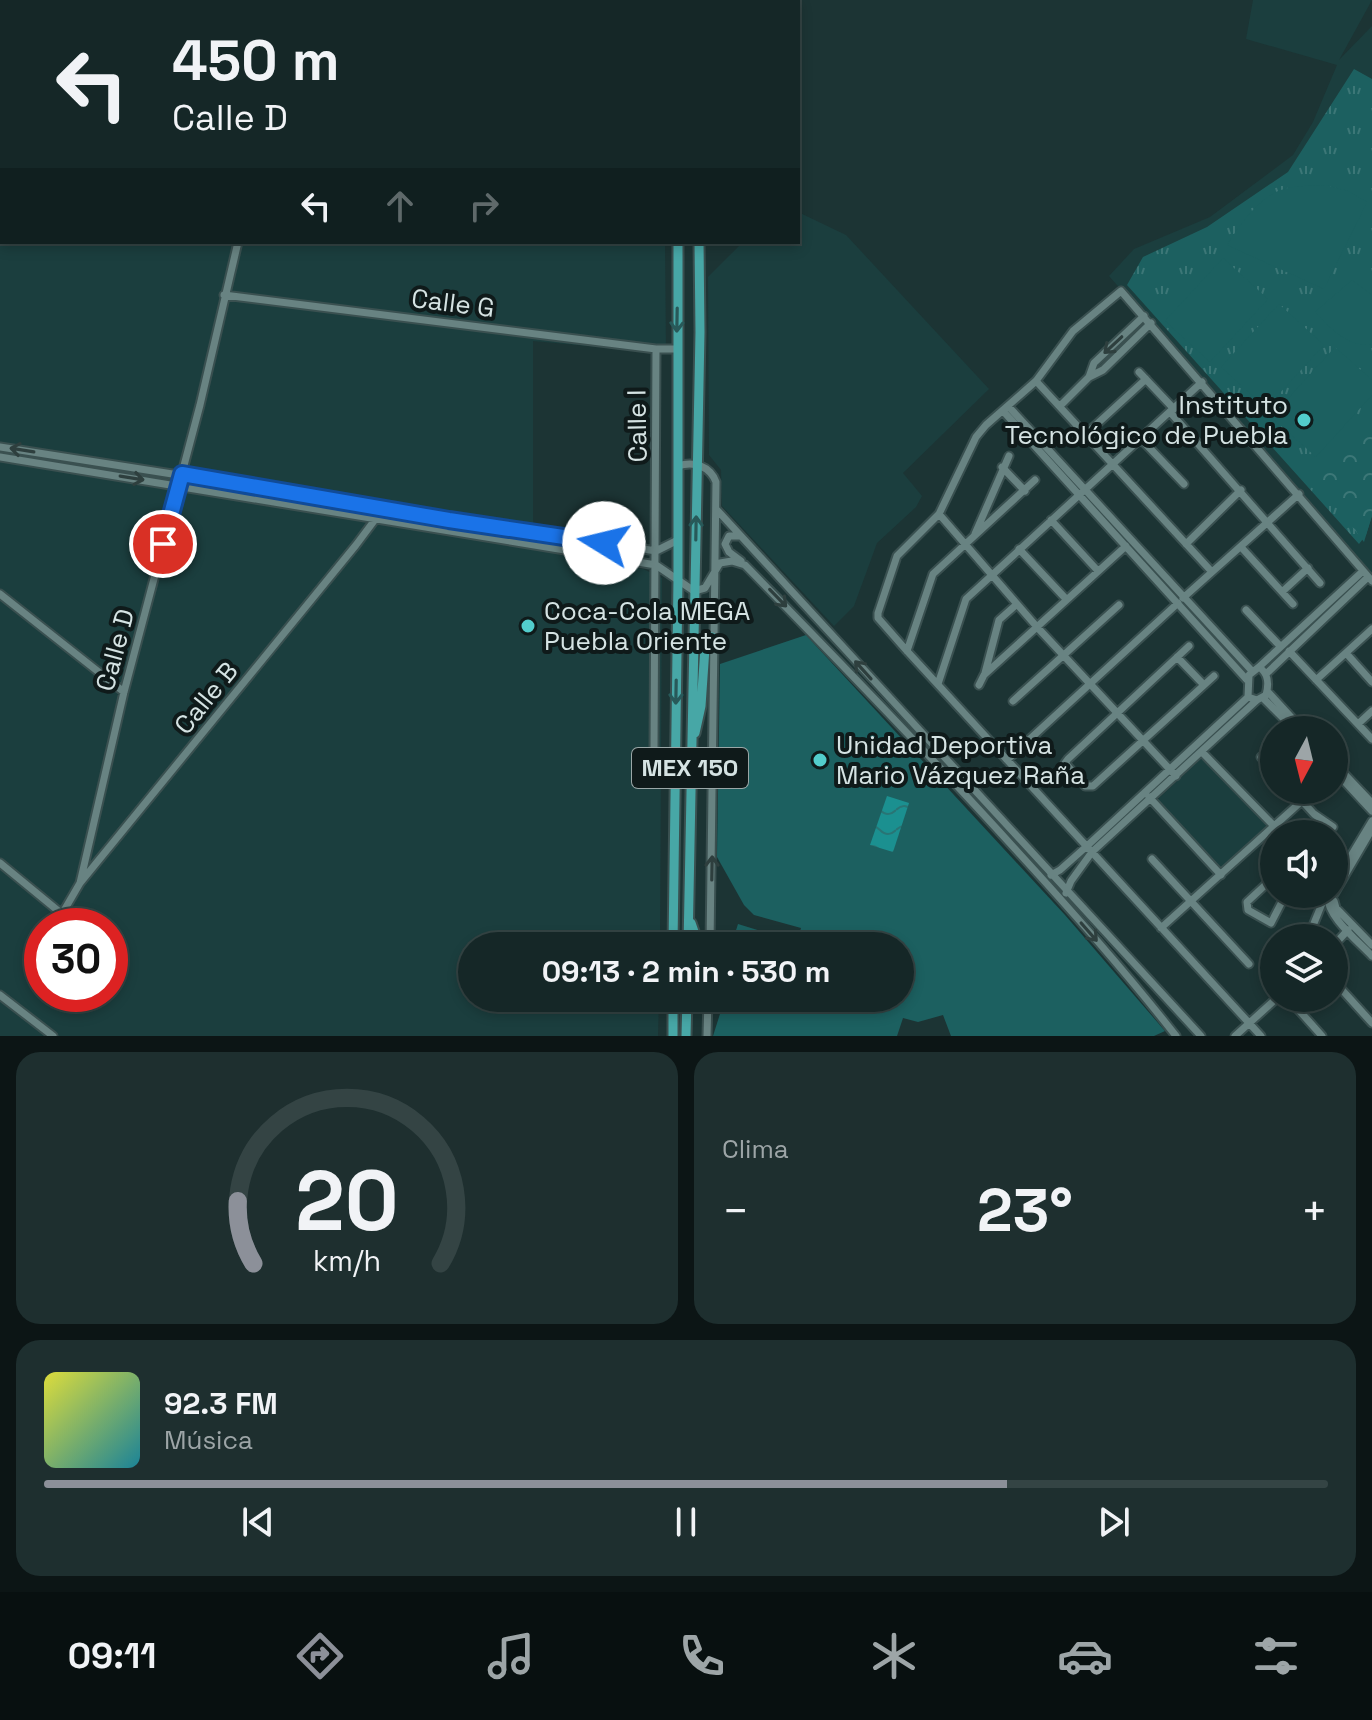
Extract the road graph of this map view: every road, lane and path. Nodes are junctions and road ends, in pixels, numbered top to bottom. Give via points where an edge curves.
1 (237, 244) edge
2 (678, 244) edge
3 (699, 244) edge
4 (224, 295) junction
5 (1144, 316) junction
6 (1151, 323) junction
7 (656, 349) junction
8 (676, 349) junction
9 (1139, 372) dead end
10 (1089, 377) junction
11 (1146, 379) junction
12 (1036, 381) junction
13 (1202, 382) junction
14 (1060, 406) junction
15 (1006, 409) junction
16 (1172, 410) junction
17 (1086, 434) junction
18 (1141, 439) junction
19 (0, 447) edge
20 (1009, 456) dead end
21 (0, 457) edge
22 (102, 462) junction
23 (1113, 464) junction
24 (697, 465) junction
25 (678, 466) junction
26 (1002, 467) junction
27 (100, 473) junction
28 (182, 474) junction
29 (1035, 480) dead end
30 (1184, 484) dead end
31 (179, 485) junction
32 (1241, 490) junction
33 (1025, 491) junction
34 (1082, 492) junction
35 (1299, 494) junction
36 (383, 509) junction
37 (717, 510) junction
38 (939, 514) junction
39 (377, 520) junction
40 (1051, 520) junction
41 (1268, 522) junction
42 (526, 531) junction
43 (742, 537) junction
44 (678, 540) junction
45 (524, 542) junction
46 (969, 543) junction
47 (1186, 544) junction
48 (1126, 546) junction
49 (1241, 547) junction
50 (1019, 549) junction
51 (656, 551) junction
52 (656, 565) junction
53 (745, 565) junction
54 (1308, 568) junction
55 (1098, 571) junction
56 (1212, 572) junction
57 (713, 573) junction
58 (991, 575) junction
59 (1368, 576) edge
60 (678, 579) junction
61 (1320, 583) dead end
62 (694, 591) junction
63 (1282, 592) junction
64 (0, 594) edge
65 (1066, 599) junction
66 (1180, 600) junction
67 (1333, 603) junction
68 (1017, 604) junction
69 (1293, 604) dead end
70 (1119, 605) dead end
71 (1246, 610) dead end
72 (1037, 627) junction
73 (1371, 633) edge
74 (712, 637) junction
75 (1189, 646) dead end
76 (1280, 646) junction
77 (907, 651) junction
78 (1289, 651) junction
79 (1346, 653) junction
80 (1064, 655) junction
81 (1177, 657) junction
82 (1255, 669) junction
83 (1266, 674) junction
84 (984, 675) junction
85 (1214, 676) dead end
86 (1247, 680) junction
87 (1316, 680) junction
88 (1372, 682) edge
89 (1090, 683) junction
90 (938, 684) junction
91 (979, 685) dead end
92 (1204, 685) junction
93 (124, 692) junction
94 (1262, 696) junction
95 (1248, 697) junction
96 (1013, 701) dead end
97 (888, 704) junction
98 (1117, 711) junction
99 (1372, 711) edge
100 (1281, 716) edge
101 (1286, 716) edge
102 (907, 717) junction
103 (899, 723) junction
104 (1358, 724) junction
105 (924, 736) junction
106 (1372, 739) edge
107 (1144, 740) junction
108 (916, 742) junction
109 (690, 752) junction
110 (1202, 752) junction
111 (1007, 760) junction
112 (1170, 769) junction
113 (1176, 776) junction
114 (1348, 778) edge
115 (674, 785) junction
116 (1348, 786) edge
117 (1148, 796) junction
118 (1372, 803) edge
119 (1299, 804) edge
120 (1306, 804) edge
121 (1372, 811) edge
122 (1268, 820) edge
123 (1281, 820) edge
124 (1325, 820) edge
125 (1372, 821) edge
126 (1372, 829) edge
127 (1260, 839) edge
128 (1090, 849) junction
129 (1152, 859) dead end
130 (1348, 861) edge
131 (0, 863) edge
132 (1348, 868) edge
133 (1056, 872) junction
134 (1221, 875) junction
135 (1041, 878) junction
136 (1071, 881) junction
137 (80, 883) junction
138 (1260, 890) edge
139 (1067, 891) junction
140 (1192, 901) junction
141 (1064, 902) junction
142 (1279, 908) edge
143 (1336, 908) edge
144 (688, 914) junction
145 (1161, 928) junction
146 (1348, 930) edge
147 (673, 932) edge
148 (688, 932) edge
149 (694, 932) edge
150 (710, 932) edge
151 (1372, 945) edge
152 (1372, 956) edge
153 (1249, 964) dead end
154 (0, 995) edge
155 (1348, 996) edge
156 (673, 1012) edge
157 (687, 1012) edge
158 (708, 1012) edge
159 (1262, 1012) edge
160 (1301, 1012) edge
161 (1250, 1023) junction
162 (1372, 1023) edge
163 (53, 1036) edge
164 (673, 1036) edge
165 (686, 1036) edge
166 (707, 1036) edge
167 (1176, 1036) edge
168 (1201, 1036) edge
169 (1235, 1036) edge
170 (1261, 1036) edge
171 (1322, 1036) edge

1 - 4 street, Calle D
2 -> 8 main road, MEX 150
3 - 24 main road, MEX 150
4 - 7 street, Calle G
4 - 28 street, Calle D
5 - 6 street
5 -> 10 street via 1094,363
5 - 12 street via 1121,291 1073,331
6 - 10 street
6 - 13 street
7 - 8 street, Calle G
7 - 51 street, Calle I
8 - 25 main road, MEX 150
9 - 11 street
10 - 14 street
11 - 16 street
11 - 17 street
12 - 14 street
12 - 15 street
13 - 16 street
13 - 35 street
14 - 17 street
15 - 34 street
15 - 38 street via 976,437
16 - 18 street
16 - 32 street
17 - 23 street
18 - 23 street
18 - 30 street
22 -> 19 street
20 - 26 street
21 - 27 street
22 - 27 street
22 - 28 street
23 - 34 street
23 - 47 street
24 - 25 street
24 - 37 street via 713,473
62 -> 24 main road, MEX 150
25 - 44 main road, MEX 150
26 - 33 street
26 - 46 street
27 -> 31 street
28 - 31 street, Calle D
28 - 36 street
29 - 33 street
31 - 39 street
31 - 93 street, Calle D
32 - 41 street
32 - 47 street
33 - 46 street
34 - 40 street
34 - 48 street
34 - 66 street
35 - 41 street
35 - 59 street
36 - 39 street, Calle B
36 - 42 street
37 - 43 street
37 - 57 street
38 - 46 street
38 - 77 street via 897,556 878,618
39 - 45 street
39 - 137 street, Calle B
40 - 50 street
40 - 55 street
41 - 49 street
41 - 54 street
42 - 45 street
42 - 51 street
43 - 53 street via 729,536 725,544
97 -> 43 street
44 - 51 street
44 - 60 main road, MEX 150
45 - 52 street
46 - 58 street
46 - 77 street via 933,574
47 - 56 street
48 - 55 street
48 - 66 street
49 - 56 street
49 - 63 street
50 - 58 street
50 - 65 street
51 - 52 street, Calle I
52 - 60 street
52 - 115 street, Calle I via 654,751
53 - 57 street via 720,563
53 -> 97 street
54 - 61 street
54 - 63 street
55 - 65 street
56 - 66 street
57 - 62 street via 705,588
57 - 74 street
58 - 68 street
58 - 90 street via 962,606
59 - 67 street
60 - 62 street
60 -> 115 main road, MEX 150
62 - 109 main road, MEX 150
63 - 69 street
64 - 93 street
65 - 72 street
66 - 82 street
66 - 86 street
66 - 89 street
67 - 76 street
67 - 78 street
68 - 72 street
68 - 84 street via 999,620
70 - 80 street
71 - 76 street
72 - 80 street
72 - 84 street
73 - 79 street
74 - 109 main road via 705,648 701,706
150 -> 74 street
75 - 81 street
76 - 82 street
77 - 90 street
78 - 83 street
78 - 87 street
79 - 87 street
79 - 88 street
80 - 89 street
80 - 96 street
81 - 92 street
81 - 98 street
82 - 83 street
82 - 86 street
83 - 94 street
84 - 91 street
85 - 92 street
86 - 95 street
87 - 104 street
89 - 98 street
89 - 111 street
90 - 111 street
92 - 107 street
93 - 137 street, Calle D
94 - 95 street
94 - 100 street
94 - 101 street
94 - 110 street
95 - 112 street
97 - 102 street
97 - 103 street
98 - 107 street
98 - 107 street via 1065,763 1089,788
99 - 104 street
102 - 103 street
102 - 105 street
103 - 108 street
104 - 106 street
105 - 108 street
105 - 133 street
107 - 112 street
108 - 135 street
109 - 144 main road, MEX 150
110 - 113 street
110 - 122 street
111 - 128 street
112 - 113 street
112 - 117 street
113 - 117 street
114 - 118 street
115 - 147 main road, MEX 150
116 - 121 street
117 - 128 street
117 - 134 street
119 - 123 street
120 - 124 street
125 - 130 street
126 - 132 street
127 - 134 street
128 - 133 street
128 - 136 street
128 - 145 street
129 - 140 street
131 - 137 street, Calle B via 62,914
133 - 135 street
133 - 136 street
133 - 139 street
134 - 140 street
135 - 141 street
136 - 139 street
138 - 142 street via 1247,902 1248,910 1271,923
139 - 141 street
139 - 168 street
140 - 145 street
140 - 153 street
141 -> 167 street
143 - 151 street
144 - 148 main road, MEX 150
144 - 149 main road
145 - 161 street
146 - 152 street
154 - 163 street
155 - 162 street
156 - 164 main road
157 - 165 main road
158 - 166 street
159 - 161 street
160 - 171 street
161 - 169 street
161 - 170 street

